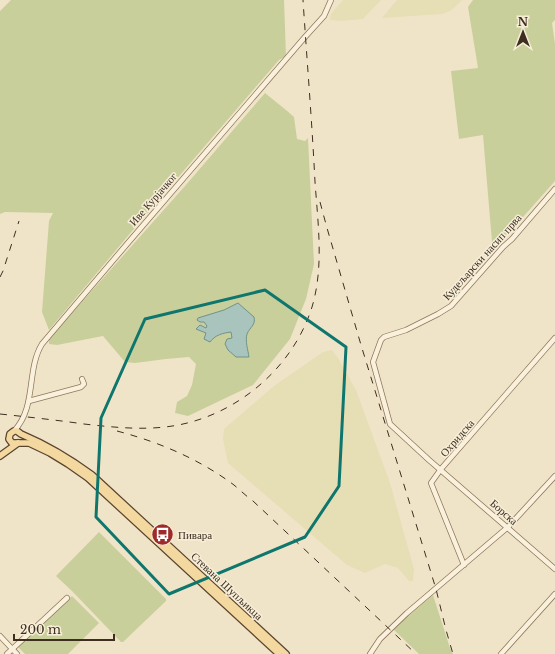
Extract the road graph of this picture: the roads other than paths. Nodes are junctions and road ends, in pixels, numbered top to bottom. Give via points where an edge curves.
1 (331, 0) edge
2 (555, 189) edge
3 (555, 338) edge
4 (82, 379) dead end
5 (28, 401) junction
6 (19, 425) junction
7 (14, 432) junction
8 (20, 434) junction
9 (10, 440) junction
10 (18, 443) junction
11 (6, 452) junction
12 (0, 456) edge
13 (441, 469) junction
14 (555, 476) edge
15 (508, 528) junction
16 (464, 565) junction
17 (555, 569) edge
18 (555, 594) edge
19 (67, 598) dead end
20 (0, 636) edge
21 (12, 649) junction
22 (7, 654) edge
23 (17, 654) edge
24 (279, 654) edge
25 (286, 654) edge
26 (370, 654) edge
27 (501, 654) edge

1 - 5 street, Иве Курјачког via 321,20 42,344 35,358
2 - 13 street, Кудељарски насип прва via 451,306 381,340 373,362 390,424
3 - 13 street, Охридска
4 - 5 street via 84,384 81,387
5 - 6 street, Иве Курјачког
6 - 7 street
6 - 8 street
7 - 8 main road
7 - 9 main road via 10,434
8 - 10 main road via 21,439
8 - 25 main road, Стевана Шупљикца via 59,452 92,475
9 - 10 main road
9 - 11 main road
10 - 11 main road
10 - 24 main road, Стевана Шупљикца via 29,443 50,453 88,478
11 - 12 main road
13 - 15 street, Борска
13 - 16 street, Охридска via 431,486
14 - 15 street
15 - 16 street
15 - 17 street, Борска
16 - 26 street via 390,629
18 - 27 street
19 - 21 street
20 - 21 street
21 - 22 street
21 - 23 street

